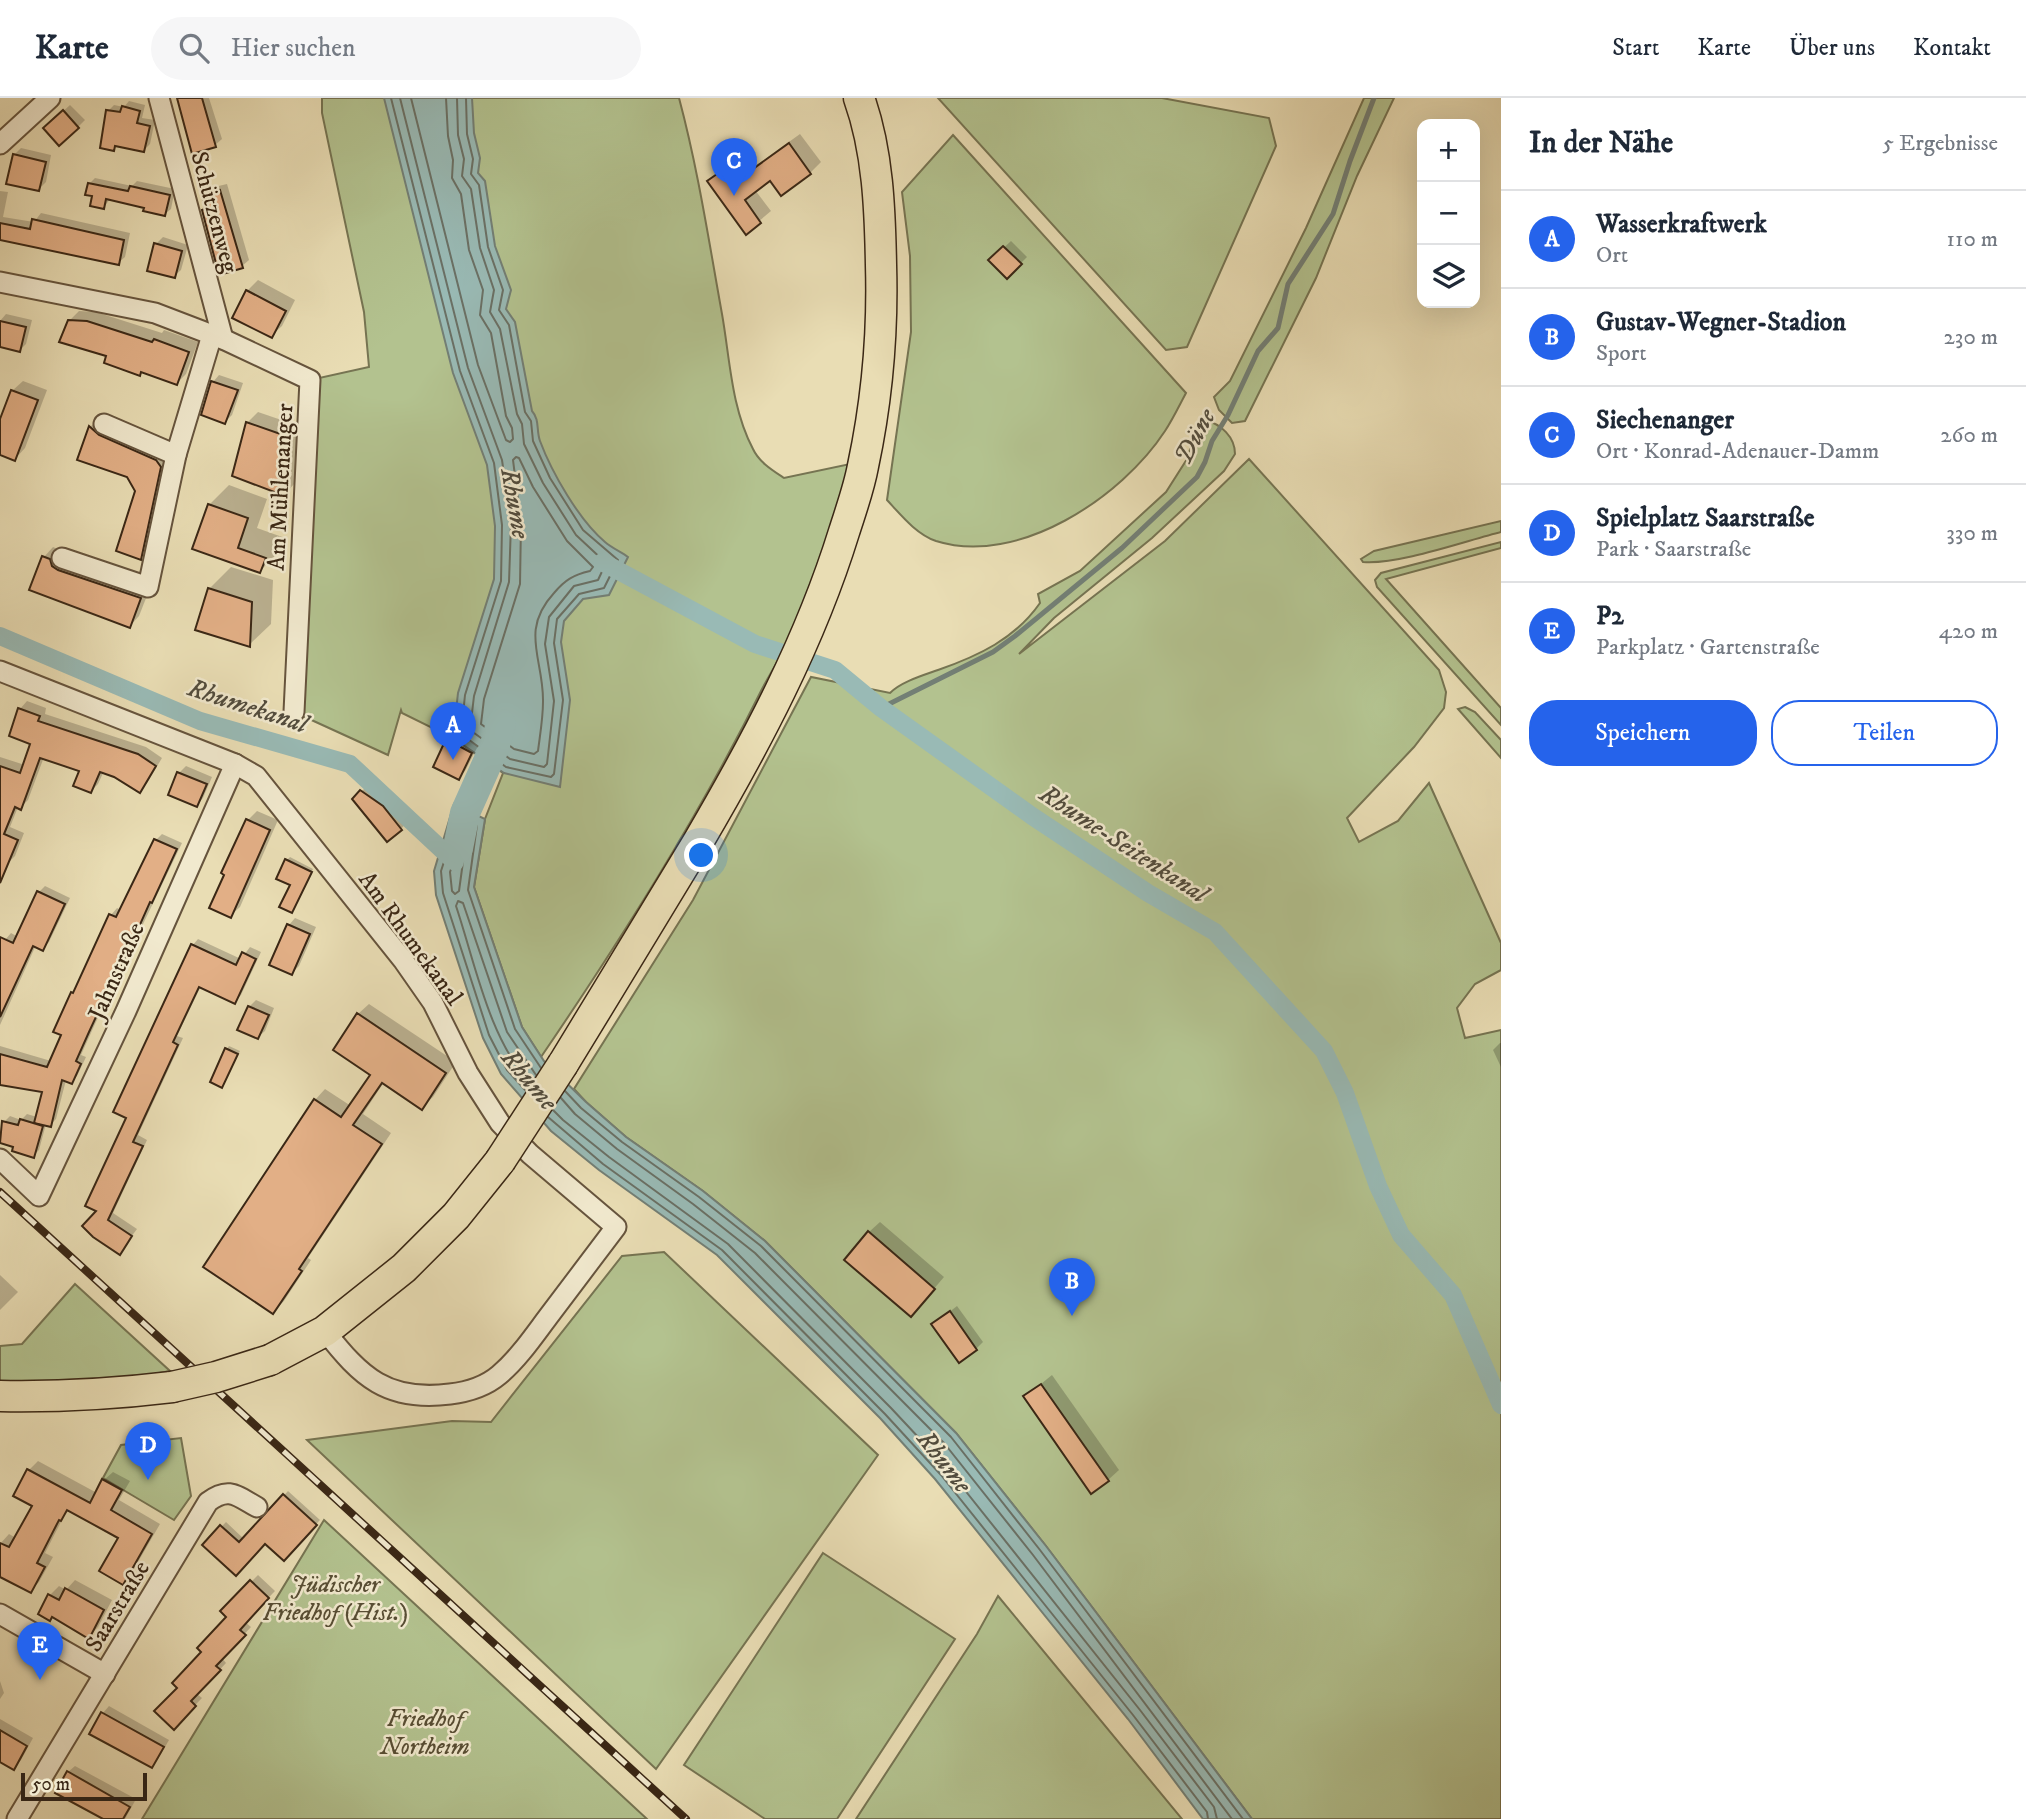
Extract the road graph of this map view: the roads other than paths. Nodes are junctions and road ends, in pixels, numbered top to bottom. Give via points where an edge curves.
1 (50, 98) edge
2 (159, 98) edge
3 (859, 98) edge
4 (0, 144) edge
5 (0, 282) edge
6 (218, 337) junction
7 (104, 424) dead end
8 (176, 455) junction
9 (62, 558) dead end
10 (0, 671) edge
11 (294, 712) dead end
12 (235, 765) junction
13 (0, 1159) edge
14 (325, 1331) junction
15 (0, 1396) edge
16 (257, 1507) dead end
17 (0, 1615) edge
18 (105, 1674) junction
19 (17, 1819) edge

1 - 4 street
2 - 6 street, Schützenweg
3 - 14 main road, bridge via 875,173 881,233 878,361 863,467 817,612 748,758 500,1161 429,1244
5 - 6 street, Am Mühlenanger via 155,313
6 - 8 street
6 - 11 street, Am Mühlenanger via 310,380
7 - 8 street
8 - 9 street via 148,587
10 - 12 street, Am Rhumekanal
12 - 13 street, Jahnstraße via 39,1196
12 - 14 street, Am Rhumekanal via 256,776 403,960 433,1003 468,1073 500,1123 616,1227 522,1352 498,1377 466,1392 425,1398 395,1391 370,1380 350,1363
14 - 15 main road, bridge via 270,1360 172,1387 102,1395
16 - 18 street, Saarstraße via 232,1493 220,1493 208,1502
17 - 18 street
18 - 19 street, Saarstraße

